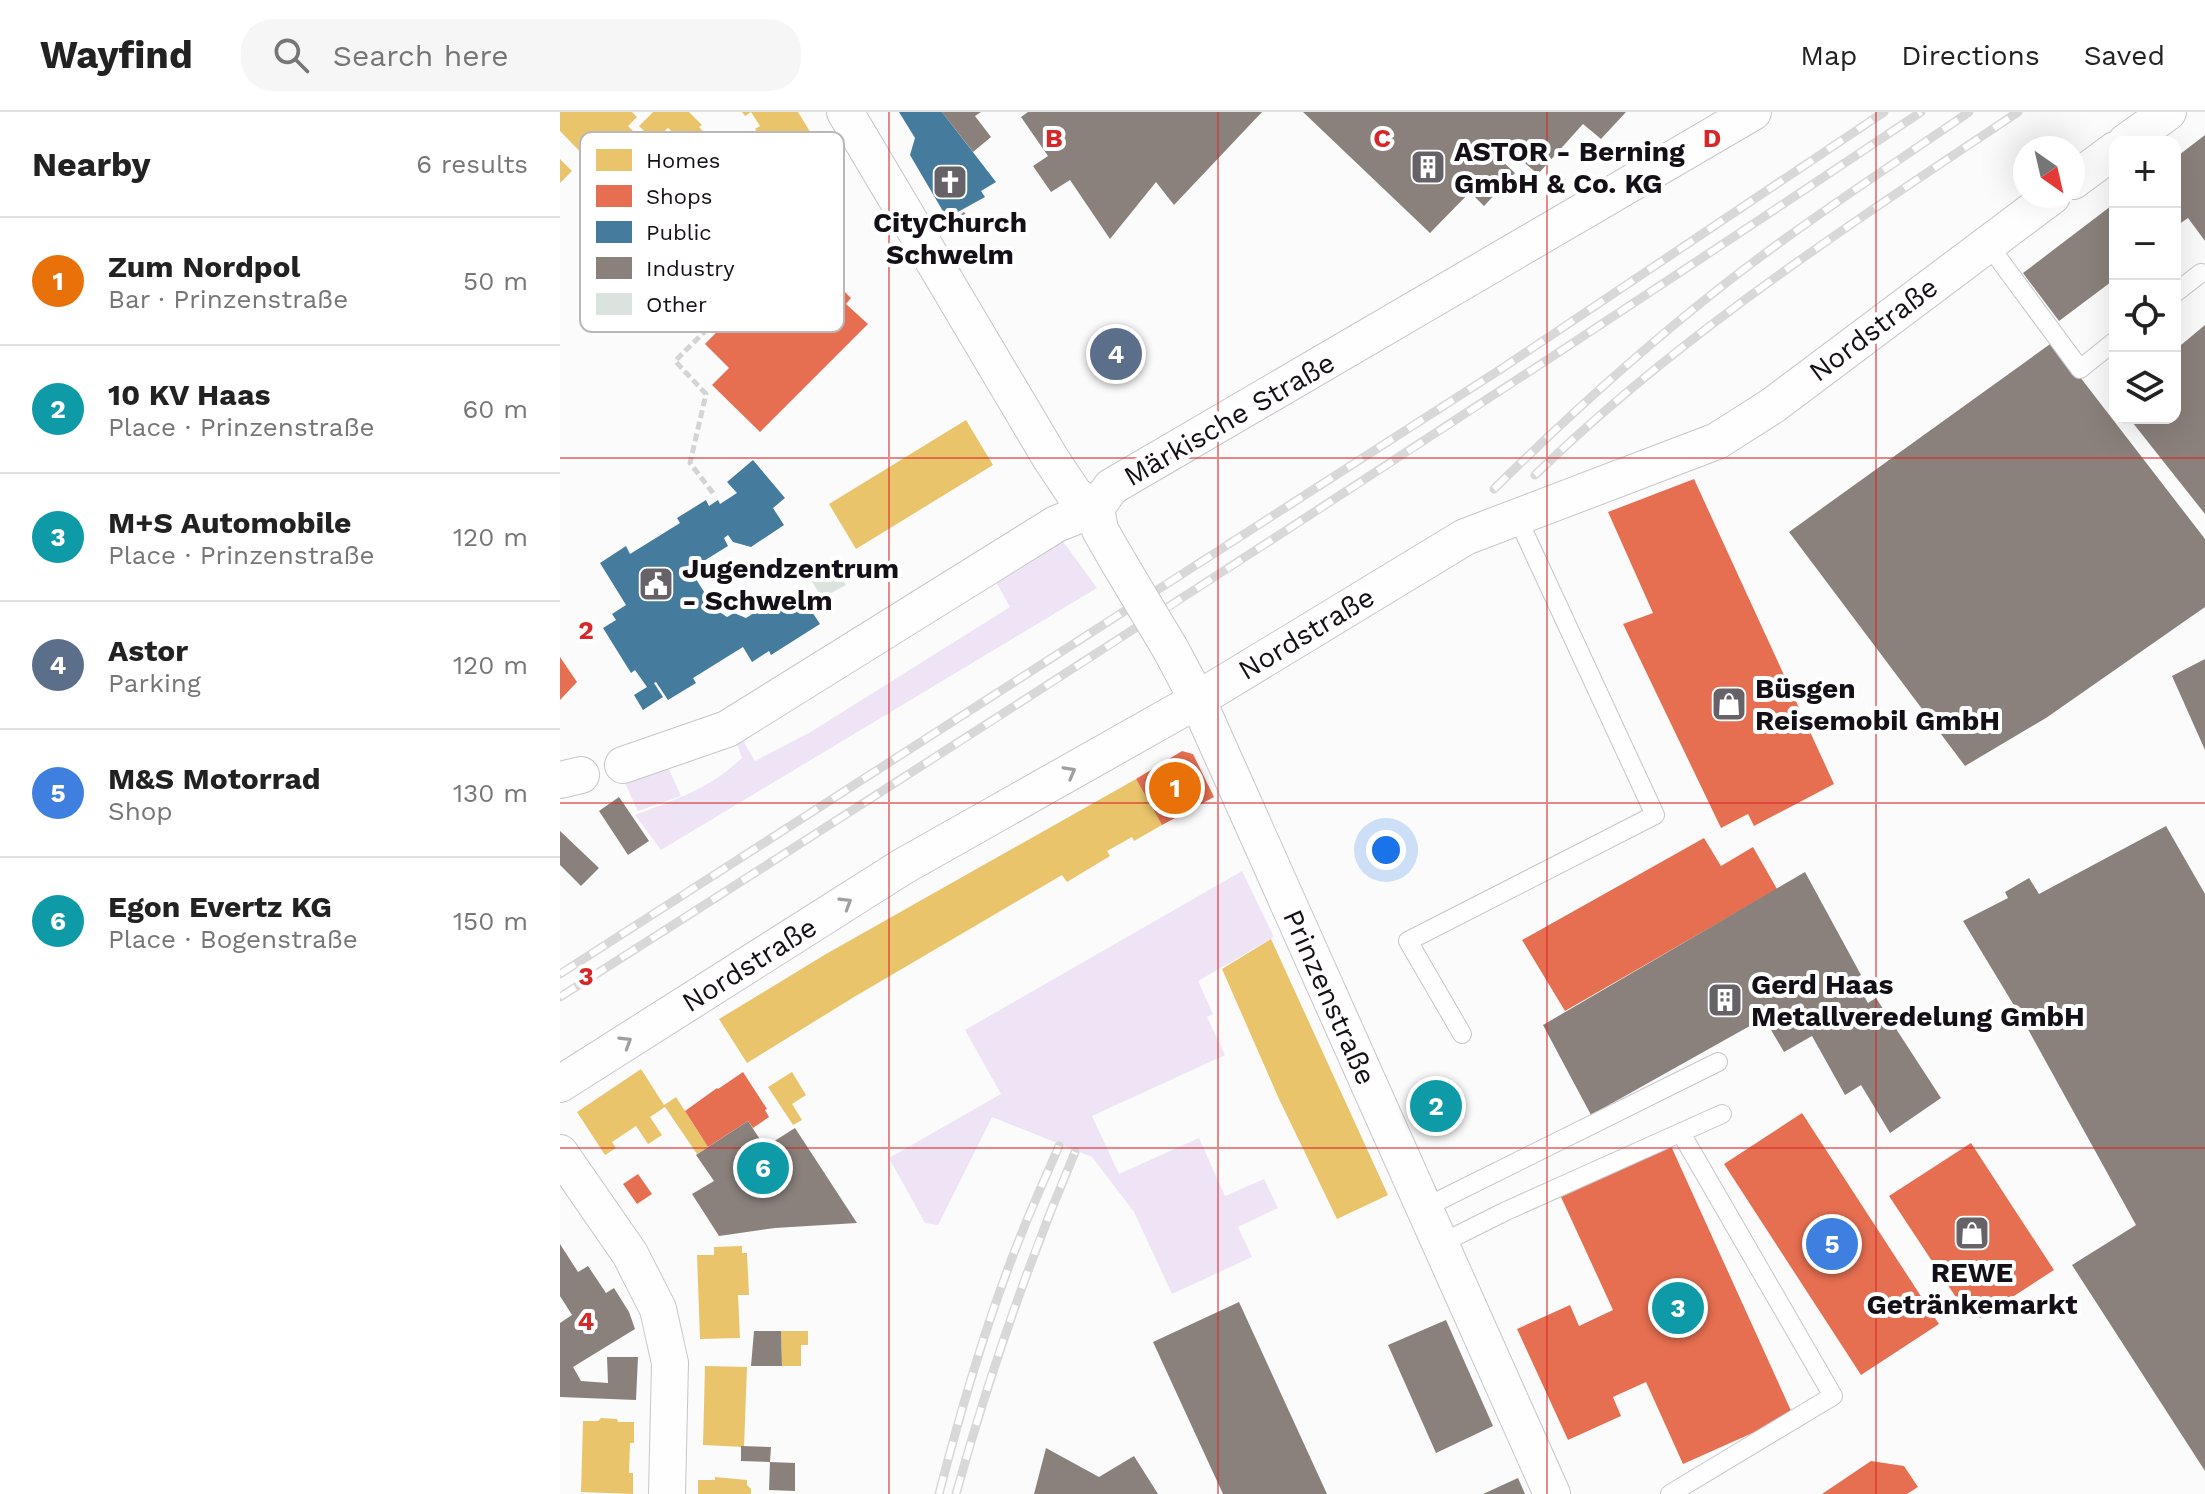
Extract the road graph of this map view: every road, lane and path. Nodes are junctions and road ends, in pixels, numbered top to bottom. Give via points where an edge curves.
1 (845, 112) edge
2 (1753, 112) edge
3 (2168, 112) edge
4 (2134, 136) edge
5 (2109, 154) edge
6 (2085, 172) edge
7 (2035, 208) edge
8 (1987, 243) junction
9 (2201, 273) dead end
10 (2181, 288) edge
11 (704, 332) edge
12 (2109, 346) edge
13 (713, 493) dead end
14 (1096, 508) junction
15 (1517, 517) junction
16 (1197, 699) junction
17 (623, 765) dead end
18 (1462, 1034) dead end
19 (1718, 1062) dead end
20 (560, 1084) edge
21 (1722, 1114) dead end
22 (1681, 1133) junction
23 (560, 1153) edge
24 (1424, 1208) junction
25 (1440, 1244) junction
26 (667, 1494) edge
27 (1552, 1494) edge
28 (1670, 1494) edge

1 - 14 street via 1051,459 1075,495
2 - 14 street, Märkische Straße via 1111,487
3 - 4 street
5 - 6 street
7 - 8 street, Nordstraße
8 - 12 lane via 2080,369
8 - 15 street, Nordstraße via 1772,406 1717,441
9 - 10 lane
11 - 13 path via 675,361 706,394 690,463
14 - 16 street, Prinzenstraße, bridge via 1100,530
14 - 17 street, Märkische Straße via 1056,524 727,729
15 - 16 street, Nordstraße via 1465,537
15 - 18 lane via 1655,815 1408,941
20 -> 16 street, Nordstraße via 902,867
16 - 24 street, Prinzenstraße
19 - 24 lane
21 - 22 lane
22 - 25 lane
22 - 28 lane via 1833,1396
23 - 26 street via 630,1254 658,1309 670,1363
24 - 25 street, Prinzenstraße
25 - 27 street, Prinzenstraße

